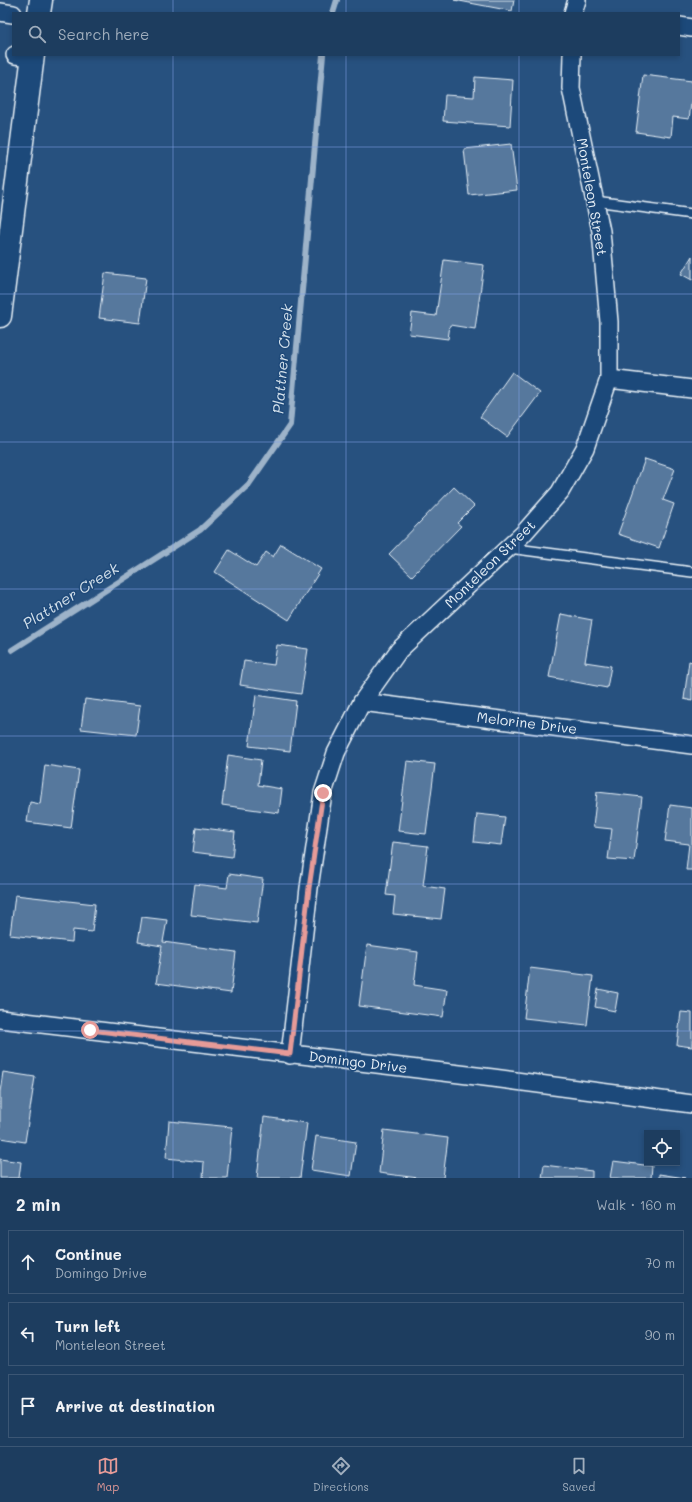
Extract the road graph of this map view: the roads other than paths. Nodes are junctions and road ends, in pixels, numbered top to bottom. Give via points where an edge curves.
1 (40, 0) edge
2 (577, 0) edge
3 (0, 12) edge
4 (39, 12) edge
5 (573, 12) edge
6 (12, 14) edge
7 (680, 26) edge
8 (692, 28) edge
9 (0, 53) edge
10 (12, 54) edge
11 (24, 56) edge
12 (572, 56) edge
13 (595, 201) junction
14 (692, 214) edge
15 (0, 316) edge
16 (609, 379) junction
17 (692, 389) edge
18 (509, 548) junction
19 (692, 572) edge
20 (362, 702) junction
21 (692, 745) edge
22 (0, 1019) edge
23 (290, 1054) junction
24 (692, 1104) edge

1 - 4 main road
2 - 5 street
3 - 6 street
7 - 8 street
9 - 10 street
11 - 15 main road
12 - 13 street, Monteleon Street via 572,88
13 - 14 lane
13 - 16 street, Monteleon Street via 601,231 609,322
16 - 17 street
16 - 18 street, Monteleon Street via 585,448 560,492
18 - 19 lane
18 - 20 street, Monteleon Street via 399,650
20 - 21 street, Melorine Drive
20 - 23 street, Monteleon Street via 336,753 323,793
22 - 23 street, Domingo Drive
23 - 24 street, Domingo Drive

